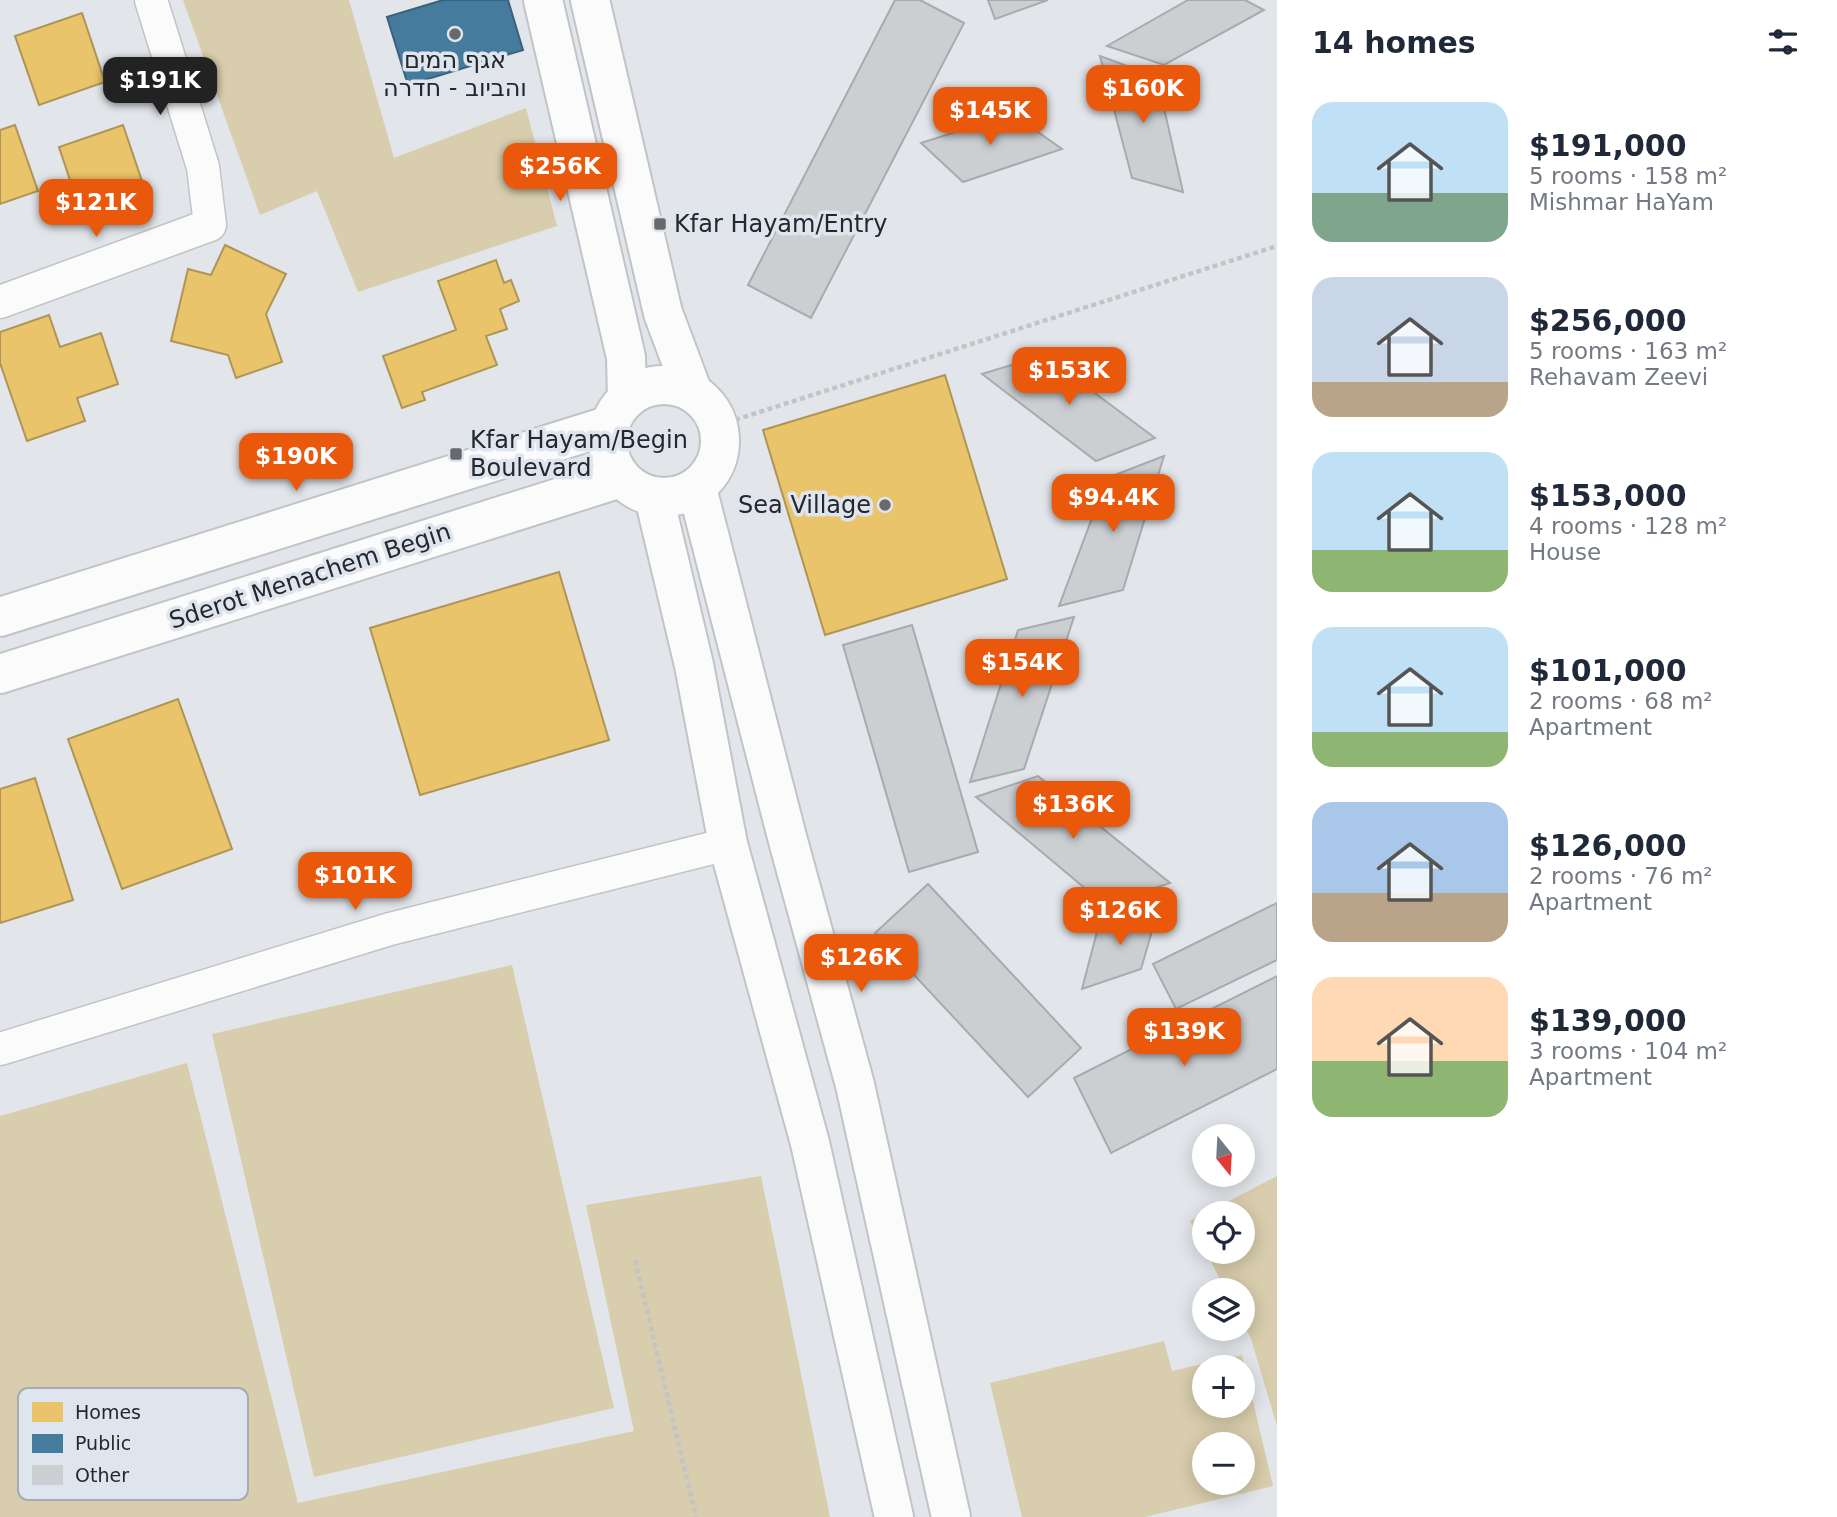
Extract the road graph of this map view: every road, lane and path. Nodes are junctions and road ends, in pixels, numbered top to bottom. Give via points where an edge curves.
1 (151, 0) edge
2 (543, 0) edge
3 (590, 0) edge
4 (1277, 246) edge
5 (0, 302) edge
6 (693, 393) junction
7 (618, 412) junction
8 (719, 425) junction
9 (621, 478) junction
10 (697, 488) junction
11 (654, 498) junction
12 (0, 617) edge
13 (0, 674) edge
14 (728, 844) junction
15 (0, 1049) edge
16 (635, 1260) dead end
17 (696, 1517) edge
18 (894, 1517) edge
19 (951, 1517) edge

1 - 5 street via 203,167 210,225
2 - 7 street via 626,357
3 - 6 street via 663,313
4 - 8 path
6 - 7 street via 669,385 654,386 639,391
6 - 8 street via 712,410
7 - 9 street via 607,444
7 - 12 street
8 - 10 street via 718,460
9 - 11 street
9 - 13 street, Sderot Menachem Begin
10 - 11 street via 684,495
10 - 19 street via 855,1085
11 - 14 street via 694,665
14 - 15 street via 390,929
14 - 18 street via 810,1143
16 - 17 path

